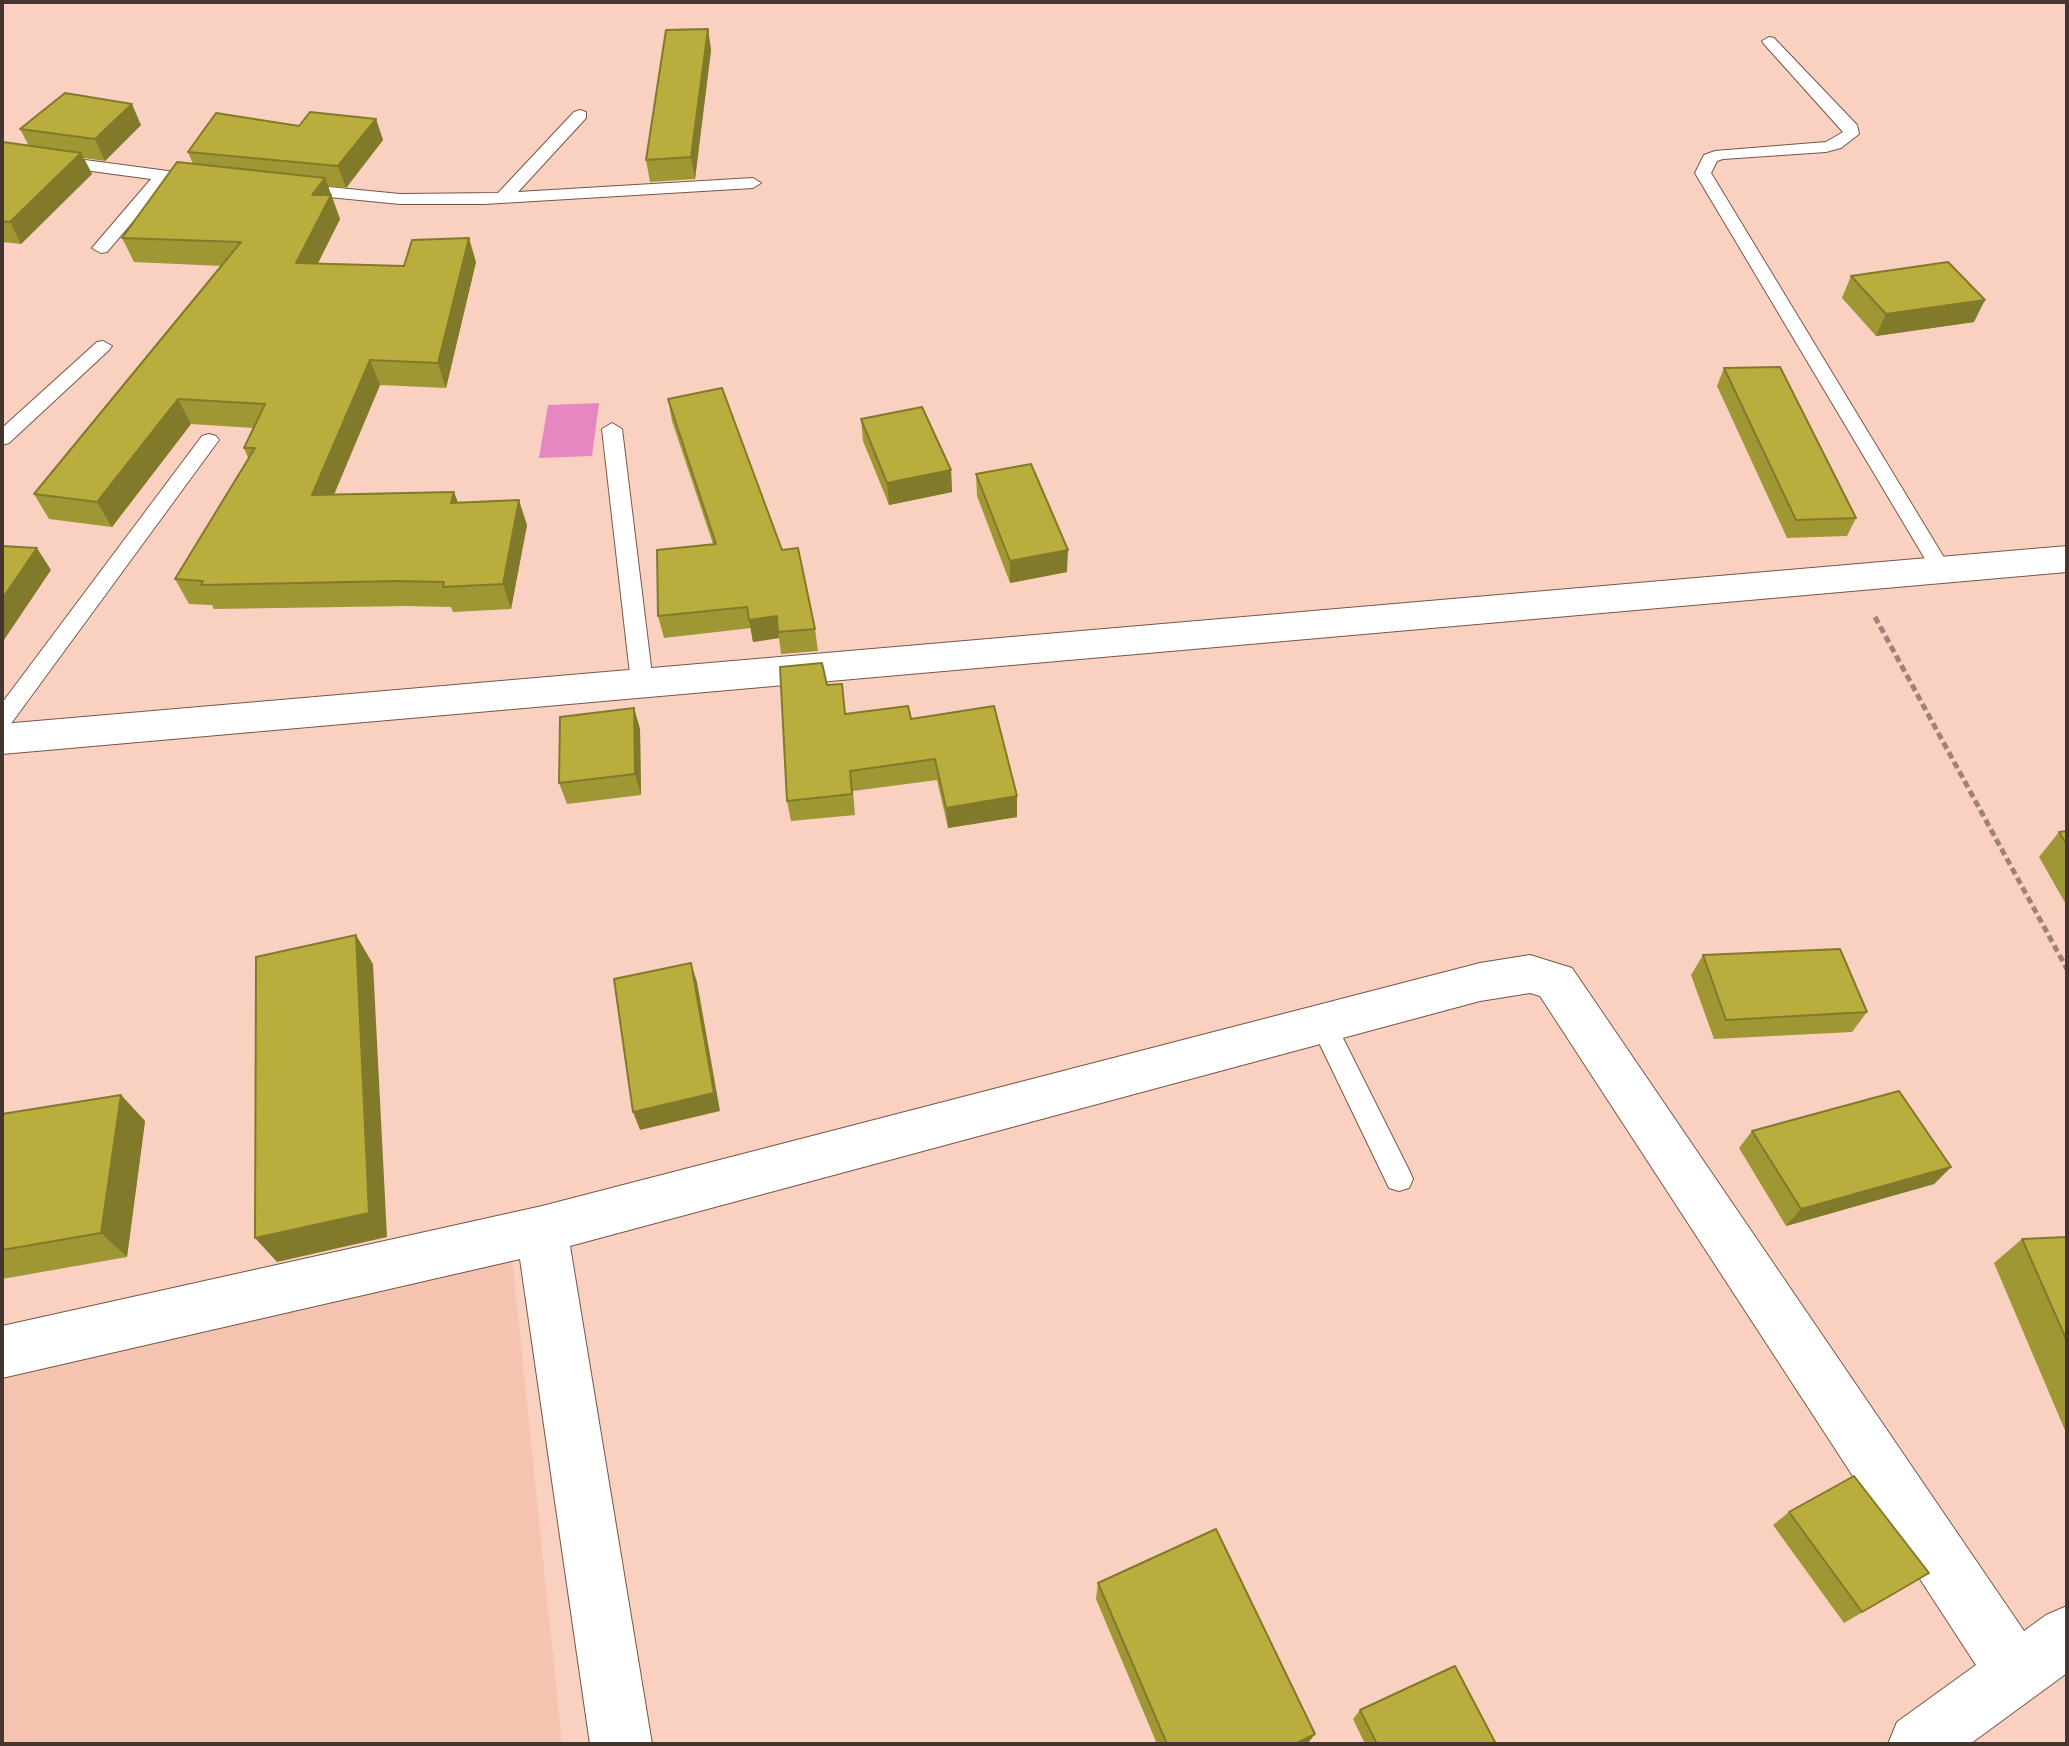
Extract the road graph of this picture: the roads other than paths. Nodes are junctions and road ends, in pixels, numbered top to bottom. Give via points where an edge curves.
1 (1769, 41) dead end
2 (580, 115) dead end
3 (2, 154) edge
4 (162, 176) junction
5 (212, 181) edge
6 (753, 183) dead end
7 (275, 187) edge
8 (503, 198) junction
9 (101, 248) dead end
10 (103, 346) dead end
11 (612, 429) dead end
12 (2, 439) edge
13 (209, 440) dead end
14 (2067, 559) edge
15 (1941, 569) junction
16 (642, 683) junction
17 (2, 719) edge
18 (2, 739) edge
19 (1323, 1024) junction
20 (1399, 1179) dead end
21 (542, 1230) junction
22 (2, 1352) edge
23 (2067, 1636) edge
24 (2016, 1672) junction
25 (621, 1744) edge
26 (1919, 1744) edge

1 - 15 lane via 1851,134 1826,147 1721,154 1710,158 1703,173
2 - 8 lane
3 - 4 lane
4 - 5 lane
4 - 9 lane
6 - 8 lane
7 - 8 lane via 400,199
10 - 12 lane
11 - 16 lane
13 - 17 lane
14 - 15 street
15 - 16 street
16 - 18 street
19 - 20 lane
19 - 21 street
19 - 24 street via 1480,982 1530,974 1556,982
21 - 22 street
21 - 25 street
23 - 24 street
24 - 26 street

